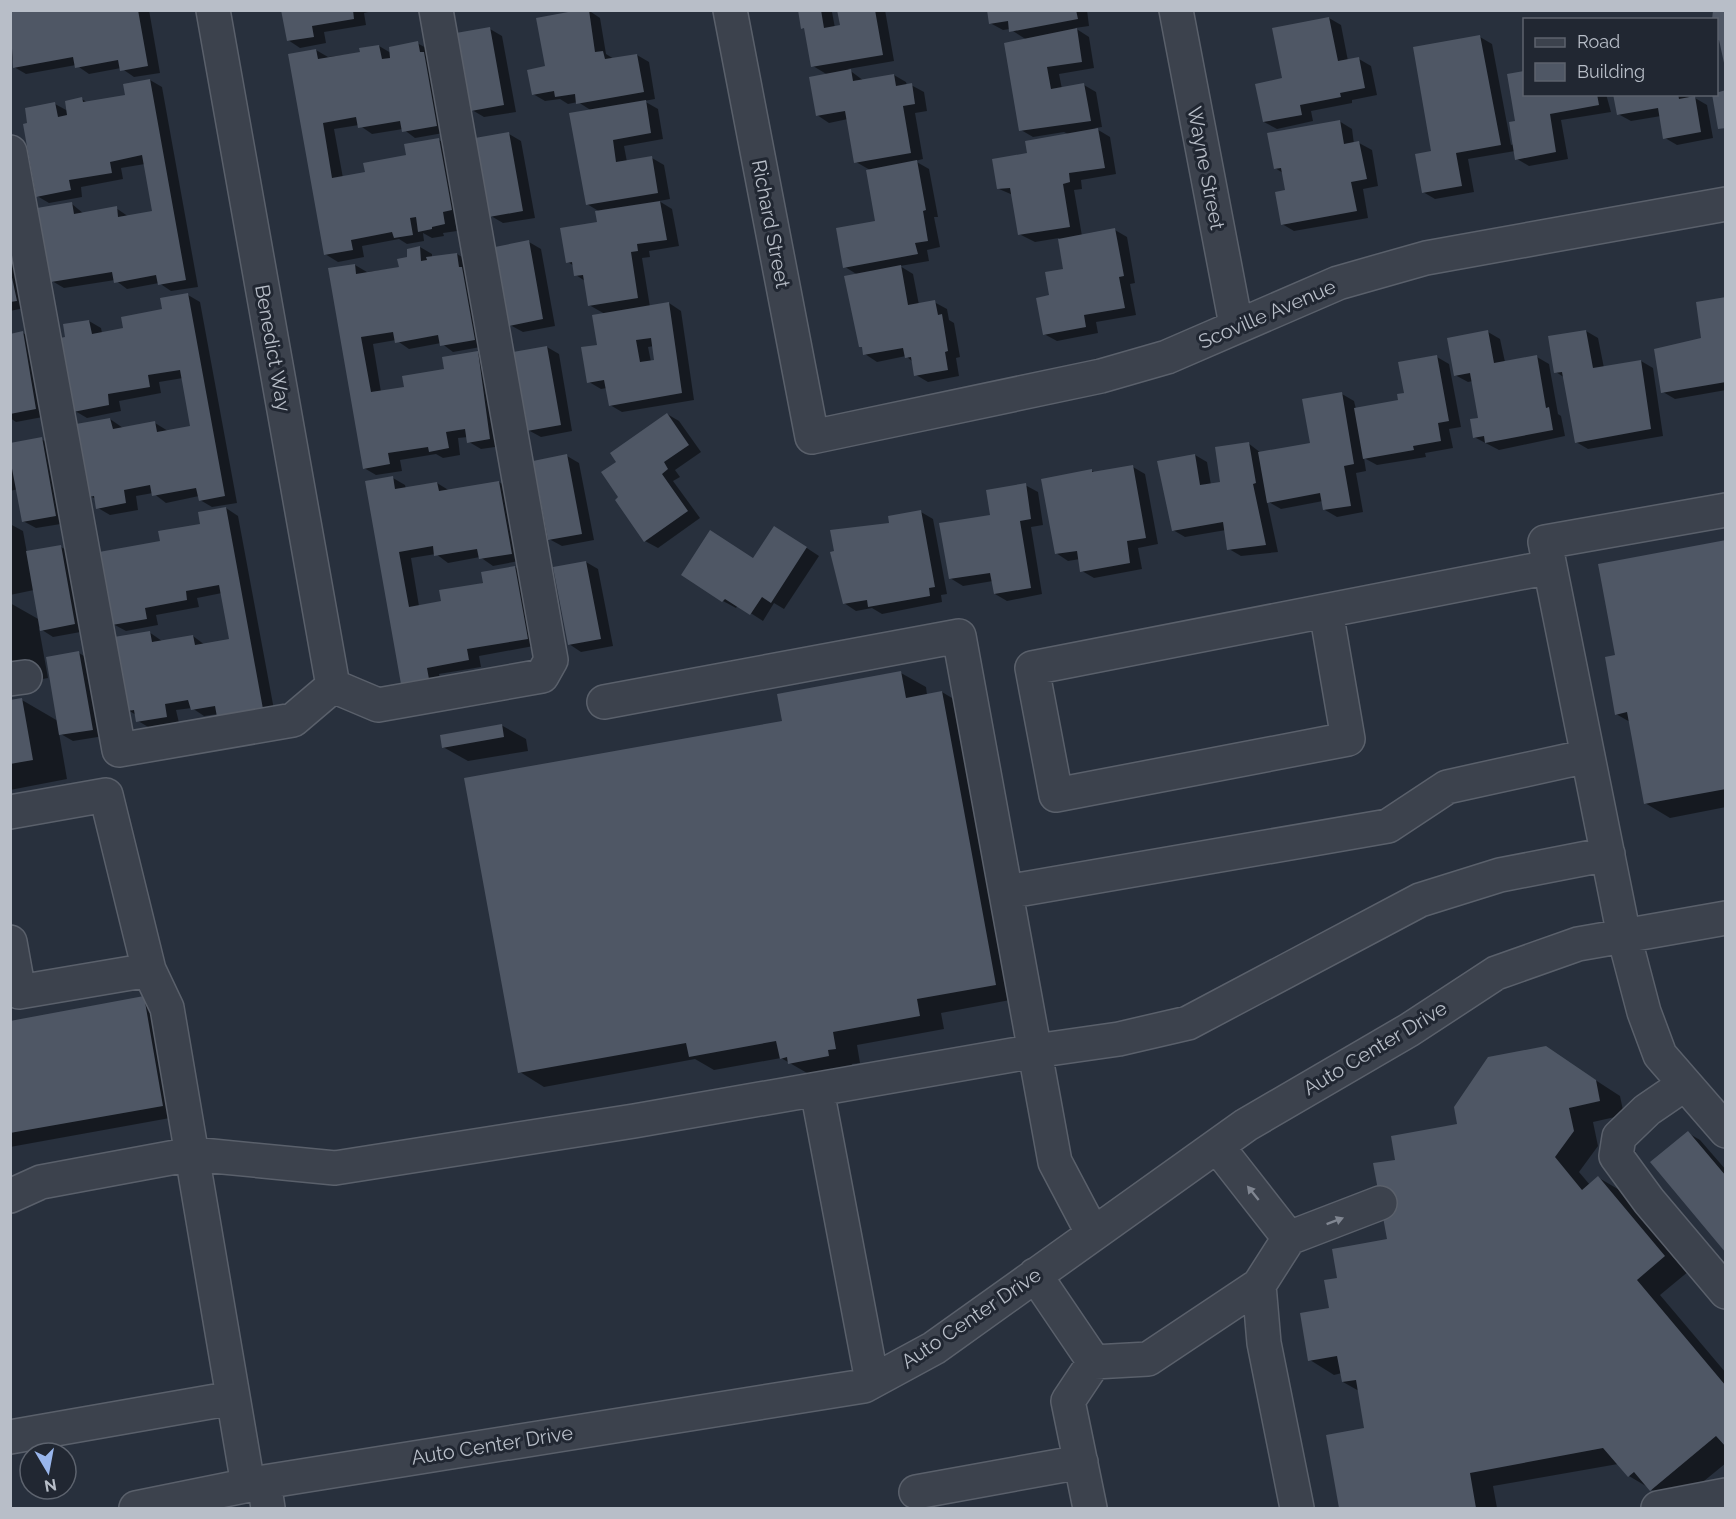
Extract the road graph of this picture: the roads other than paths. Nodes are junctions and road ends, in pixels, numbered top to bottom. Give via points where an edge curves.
1 (213, 10) edge
2 (436, 10) edge
3 (729, 10) edge
4 (1176, 10) edge
5 (10, 152) edge
6 (1725, 204) edge
7 (1236, 326) junction
8 (812, 437) joint
9 (1725, 510) edge
10 (1550, 567) junction
11 (1326, 610) junction
12 (333, 686) junction
13 (604, 702) dead end
14 (1588, 756) junction
15 (10, 812) edge
16 (1608, 854) junction
17 (1006, 892) junction
18 (1725, 918) edge
19 (1624, 936) junction
20 (10, 942) edge
21 (149, 970) junction
22 (1035, 1051) junction
23 (817, 1090) junction
24 (1710, 1104) edge
25 (1217, 1146) junction
26 (192, 1154) junction
27 (10, 1196) edge
28 (1380, 1203) dead end
29 (1093, 1234) junction
30 (1289, 1238) junction
31 (1035, 1275) junction
32 (1259, 1285) junction
33 (1725, 1292) edge
34 (1186, 1335) junction
35 (1264, 1343) junction
36 (1094, 1362) junction
37 (872, 1381) junction
38 (233, 1398) junction
39 (10, 1437) edge
40 (1081, 1462) junction
41 (260, 1492) edge
42 (916, 1492) dead end
43 (1725, 1495) edge
44 (136, 1509) edge
45 (1090, 1509) edge
46 (1297, 1509) edge
47 (1658, 1509) edge

1 - 12 street, Benedict Way
2 - 12 street via 551,660 542,676 378,705
3 - 8 street, Richard Street
4 - 7 street, Wayne Street
5 - 12 street via 119,750 293,720
6 - 7 street, Scoville Avenue via 1426,258 1338,283
7 - 8 street, Scoville Avenue via 1167,357 1101,376
9 - 10 street via 1545,542
10 - 11 street
10 - 14 street
11 - 11 street via 1032,668 1056,795 1348,739
13 - 17 street via 959,636
14 - 16 street
14 - 17 street via 1447,787 1388,826
15 - 21 street via 106,795
16 - 19 street
16 - 22 street via 1500,875 1420,900 1188,1023 1119,1039
17 - 22 street
18 - 19 street, Auto Center Drive
19 - 24 street via 1660,1055
19 - 25 street, Auto Center Drive via 1578,944 1496,973
20 - 21 street via 19,992
21 - 26 street via 167,1008
22 - 23 street
22 - 29 street via 1055,1162
23 - 26 street via 335,1168
23 - 37 street
24 - 33 street via 1647,1110 1619,1137 1616,1156
25 - 29 street, Auto Center Drive
30 -> 25 street
26 - 27 street via 41,1182
26 - 38 street
30 -> 28 street
29 - 31 street, Auto Center Drive
30 - 32 street
31 - 36 street
31 - 37 street, Auto Center Drive via 934,1348
32 - 34 street
32 - 35 street
34 - 35 street via 1235,1328
34 - 36 street via 1148,1359
35 - 46 street
36 - 40 street via 1068,1401
37 - 41 street, Auto Center Drive via 852,1388
38 - 39 street
38 - 41 street
40 - 42 street
40 - 45 street
41 - 44 street, Auto Center Drive
43 - 47 street

